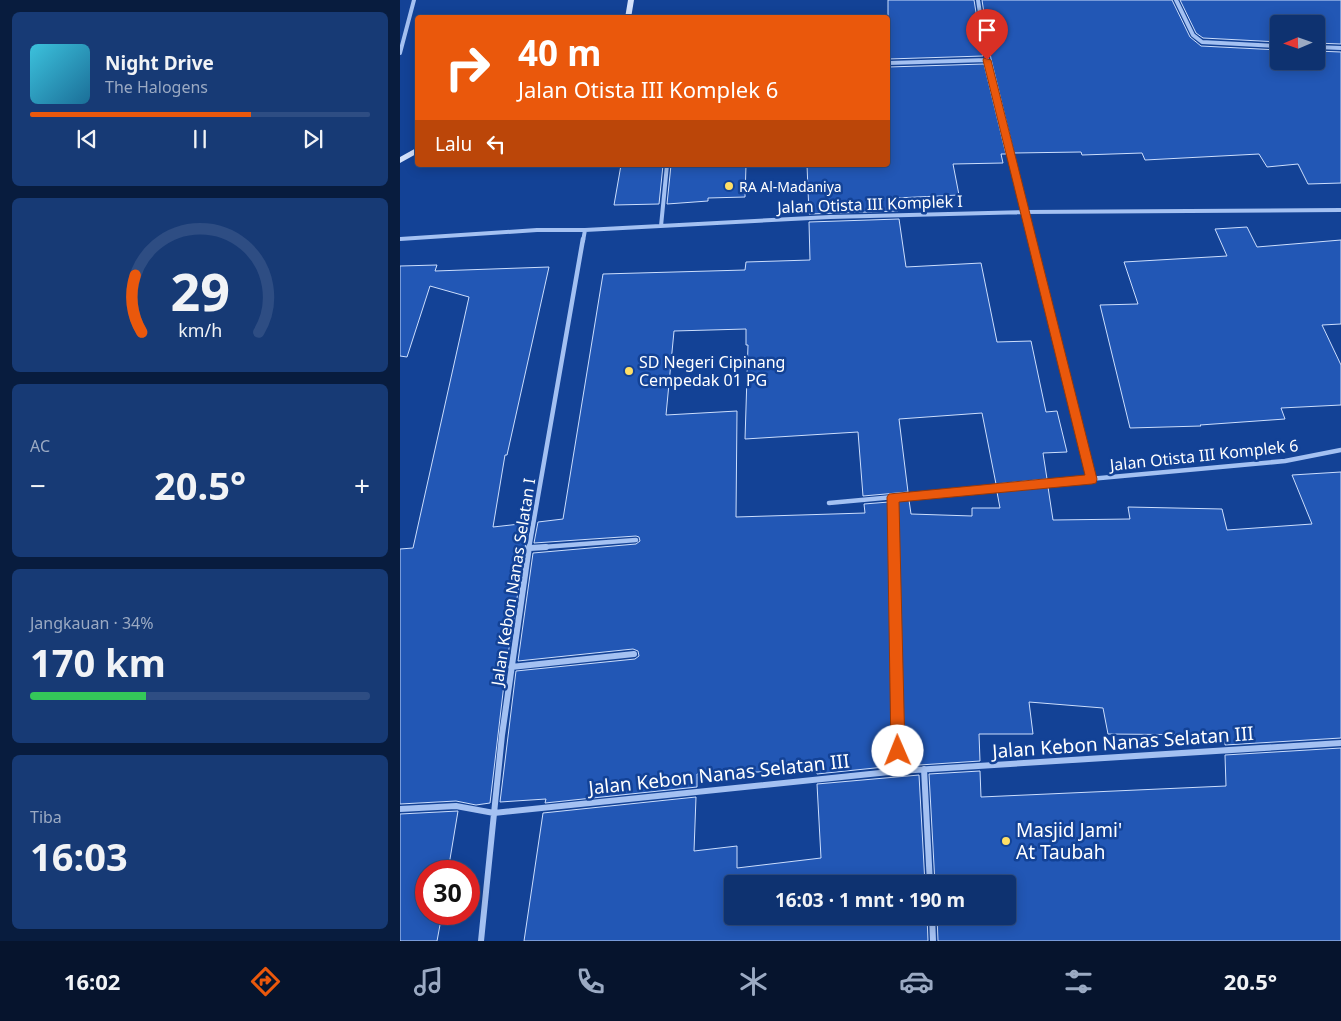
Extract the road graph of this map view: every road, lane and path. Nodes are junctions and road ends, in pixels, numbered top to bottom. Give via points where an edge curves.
1 (414, 0) edge
2 (631, 0) edge
3 (978, 0) edge
4 (1176, 0) edge
5 (628, 15) edge
6 (1270, 46) edge
7 (1325, 47) edge
8 (1341, 48) edge
9 (400, 53) edge
10 (987, 60) junction
11 (890, 63) edge
12 (415, 151) edge
13 (400, 160) edge
14 (667, 167) edge
15 (1341, 210) edge
16 (1024, 212) junction
17 (661, 226) junction
18 (585, 230) junction
19 (400, 239) edge
20 (1341, 450) edge
21 (1092, 479) junction
22 (893, 497) junction
23 (829, 503) dead end
24 (636, 540) dead end
25 (530, 548) junction
26 (634, 654) dead end
27 (511, 667) junction
28 (1341, 743) edge
29 (924, 769) junction
30 (899, 771) junction
31 (400, 809) edge
32 (494, 812) junction
33 (930, 875) edge
34 (932, 925) edge
35 (481, 941) edge
36 (933, 941) edge

1 - 9 street
2 - 5 street
3 - 10 street
4 - 6 street via 1193,35 1202,42
7 - 8 street
10 - 11 street
10 - 16 street
12 - 13 street
14 - 17 street
15 - 16 street, Jalan Otista III Komplek I
16 - 17 street, Jalan Otista III Komplek I
16 - 21 street
17 - 18 street, Jalan Otista III Komplek I
18 - 19 street, Jalan Otista III Komplek I
18 - 25 street, Jalan Kebon Nanas Selatan I
20 - 21 street, Jalan Otista III Komplek 6 via 1285,461
21 - 22 street, Jalan Otista III Komplek 6
22 - 23 street, Jalan Otista III Komplek 6
22 - 30 street
24 - 25 street
25 - 27 street, Jalan Kebon Nanas Selatan I
26 - 27 street
27 - 32 street, Jalan Kebon Nanas Selatan I
28 - 29 street, Jalan Kebon Nanas Selatan III
29 - 30 street, Jalan Kebon Nanas Selatan III
29 - 33 street
30 - 32 street, Jalan Kebon Nanas Selatan III
31 - 32 street, Jalan Kebon Nanas Selatan III via 456,806
32 - 35 street, Jalan Kebon Nanas Selatan I
34 - 36 street

